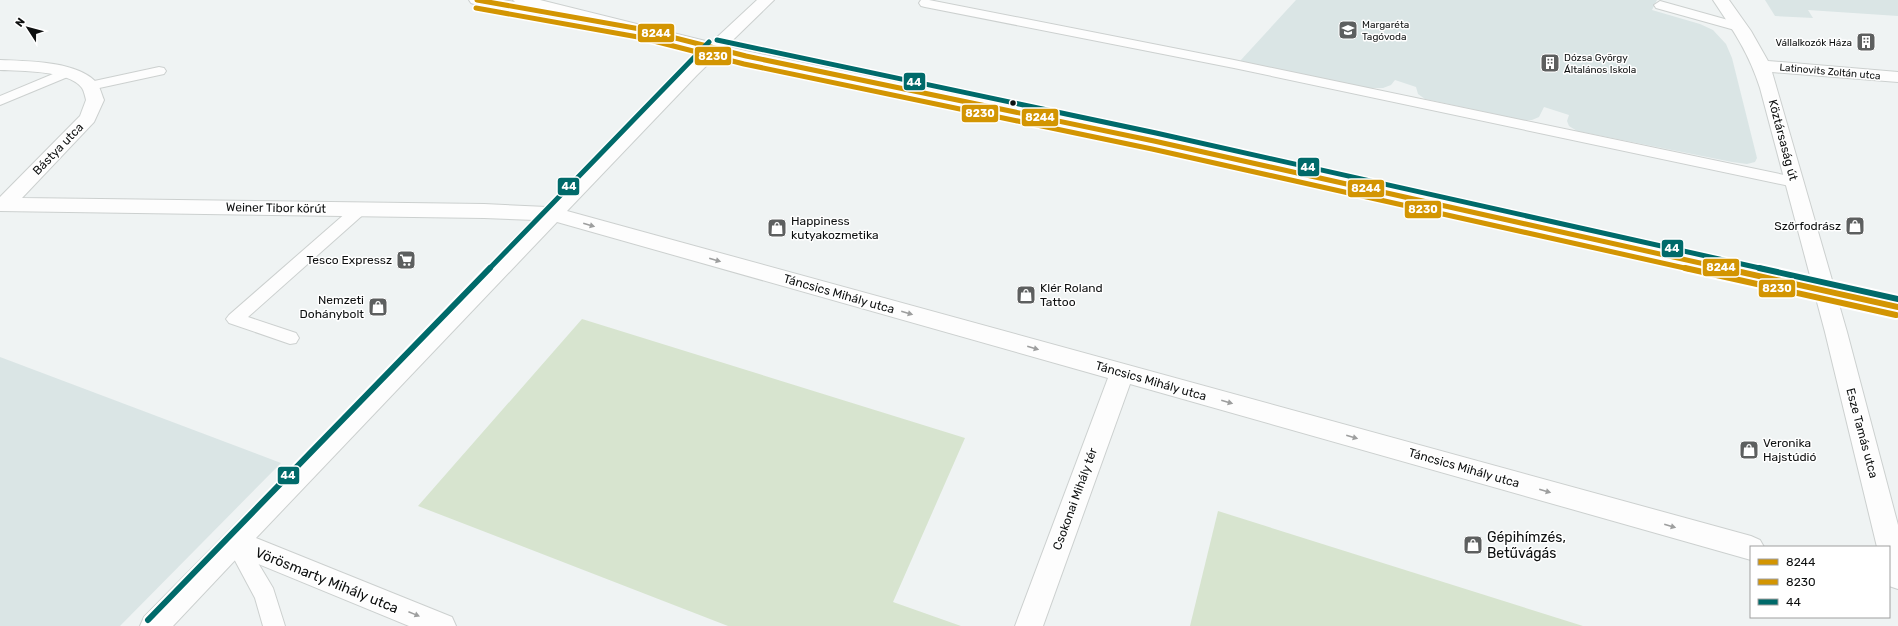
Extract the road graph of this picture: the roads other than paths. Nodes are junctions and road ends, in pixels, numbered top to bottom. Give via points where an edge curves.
1 (477, 0) edge
2 (521, 0) edge
3 (766, 0) edge
4 (1721, 0) edge
5 (925, 3) dead end
6 (1660, 5) dead end
7 (1742, 28) junction
8 (640, 29) junction
9 (715, 48) junction
10 (0, 65) edge
11 (1762, 66) junction
12 (159, 71) dead end
13 (65, 73) junction
14 (1898, 77) edge
15 (90, 86) junction
16 (0, 101) edge
17 (1794, 182) junction
18 (3, 204) edge
19 (360, 209) junction
20 (552, 214) junction
21 (1825, 290) junction
22 (1898, 307) edge
23 (290, 338) dead end
24 (1122, 373) junction
25 (1890, 514) edge
26 (235, 542) junction
27 (1750, 548) edge
28 (1898, 577) edge
29 (154, 626) edge
30 (274, 626) edge
31 (442, 626) edge
32 (1029, 626) edge

1 - 8 street
2 - 8 street
3 - 9 street
4 - 7 street, Köztársaság út
5 - 17 lane via 1234,64
6 - 7 lane
7 - 11 street, Köztársaság út
8 - 9 street
9 - 20 street
9 - 21 street via 1154,141
10 - 13 street via 39,67
11 - 14 street, Latinovits Zoltán utca
11 - 17 street, Köztársaság út
12 - 15 lane
13 - 15 street via 84,80
13 - 16 lane
15 - 18 street, Bástya utca via 95,100 88,118
17 - 21 street, Köztársaság út
18 - 19 street, Weiner Tibor körút
19 - 20 street, Weiner Tibor körút
19 - 23 lane via 235,319
20 -> 24 street, Táncsics Mihály utca
20 - 26 street
21 - 22 street
21 - 25 street, Esze Tamás utca
24 -> 27 street, Táncsics Mihály utca
24 - 32 street, Csokonai Mihály tér
25 - 28 street, Esze Tamás utca
26 - 29 street
26 - 30 lane via 265,595
26 -> 31 street, Vörösmarty Mihály utca

